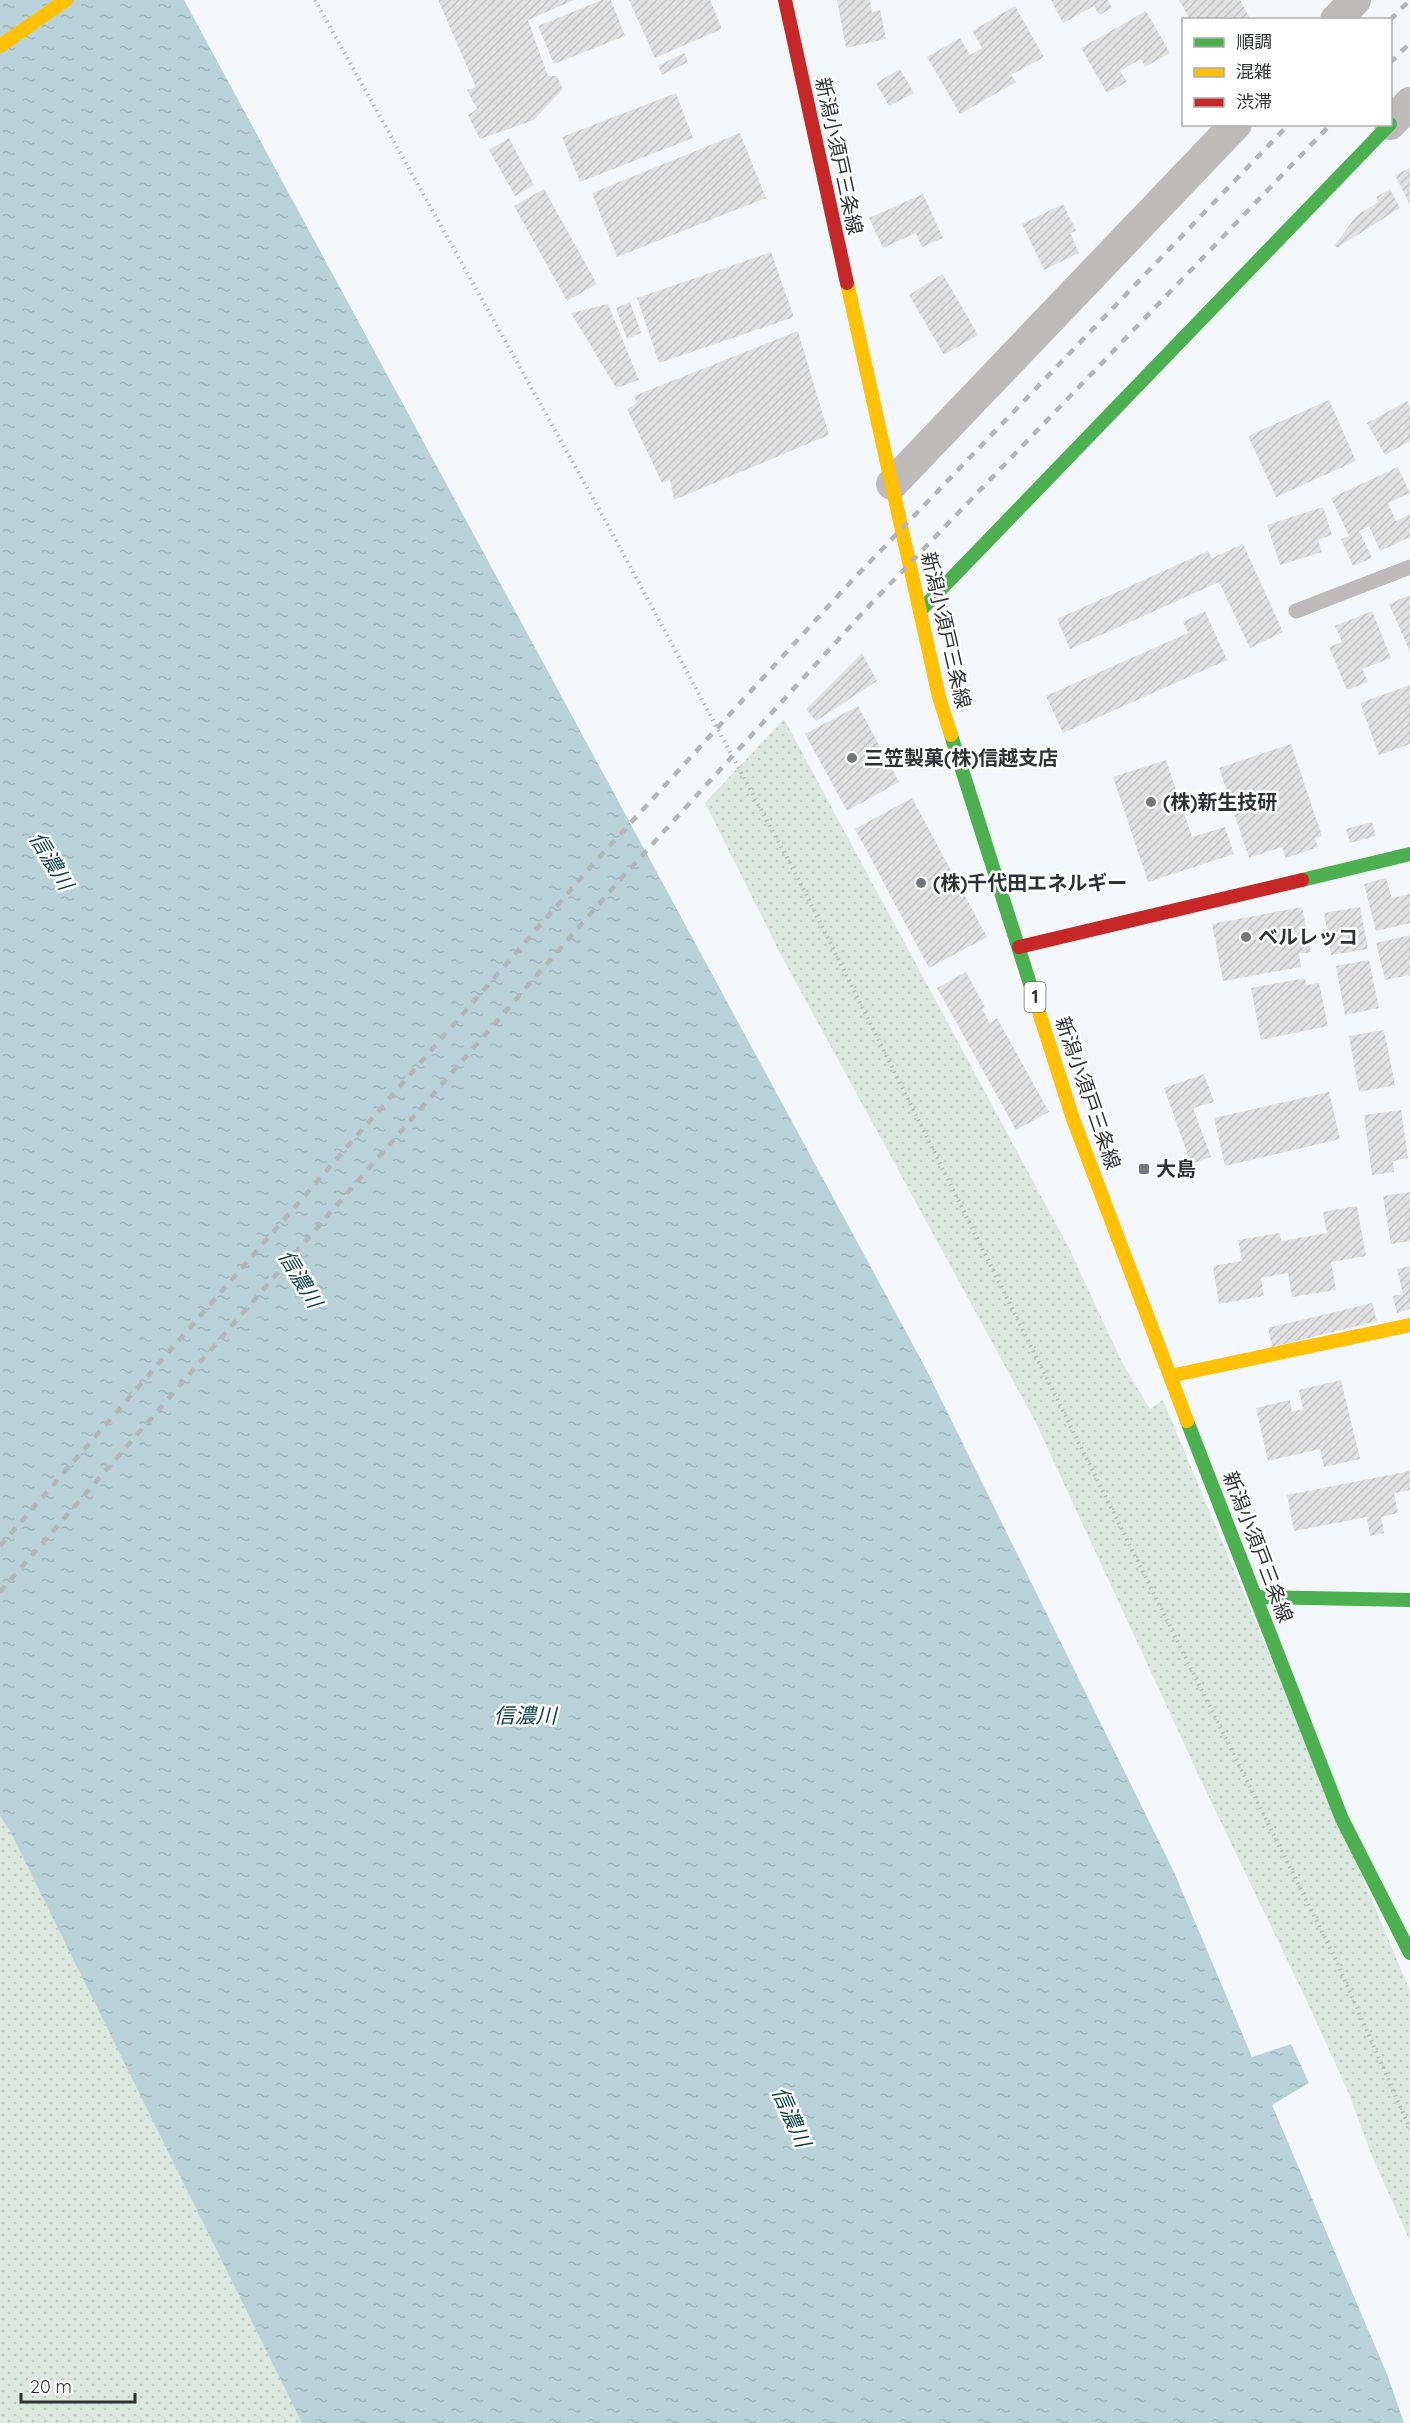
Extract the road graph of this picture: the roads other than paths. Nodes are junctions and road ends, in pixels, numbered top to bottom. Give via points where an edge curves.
1 (66, 0) edge
2 (785, 0) edge
3 (1355, 0) edge
4 (1338, 18) edge
5 (0, 46) edge
6 (1410, 103) edge
7 (1392, 122) edge
8 (1234, 126) edge
9 (1388, 126) edge
10 (892, 484) junction
11 (1410, 567) edge
12 (920, 611) junction
13 (1296, 611) dead end
14 (1410, 854) edge
15 (1019, 947) junction
16 (1410, 1325) edge
17 (1170, 1376) junction
18 (1256, 1597) junction
19 (1410, 1600) edge
20 (1409, 1946) edge

1 - 5 main road
2 - 10 main road, 新潟小須戸三条線 / 1
3 - 4 street
6 - 7 street
8 - 10 street
9 - 12 main road
10 - 12 main road, 新潟小須戸三条線 / 1
11 - 13 lane
12 - 15 main road, 新潟小須戸三条線 / 1 via 939,697
14 - 15 main road
15 - 17 main road, 新潟小須戸三条線 / 1 via 1073,1119
16 - 17 main road
17 - 18 main road, 新潟小須戸三条線 / 1
18 - 19 main road
18 - 20 main road, 新潟小須戸三条線 / 1 via 1342,1819

